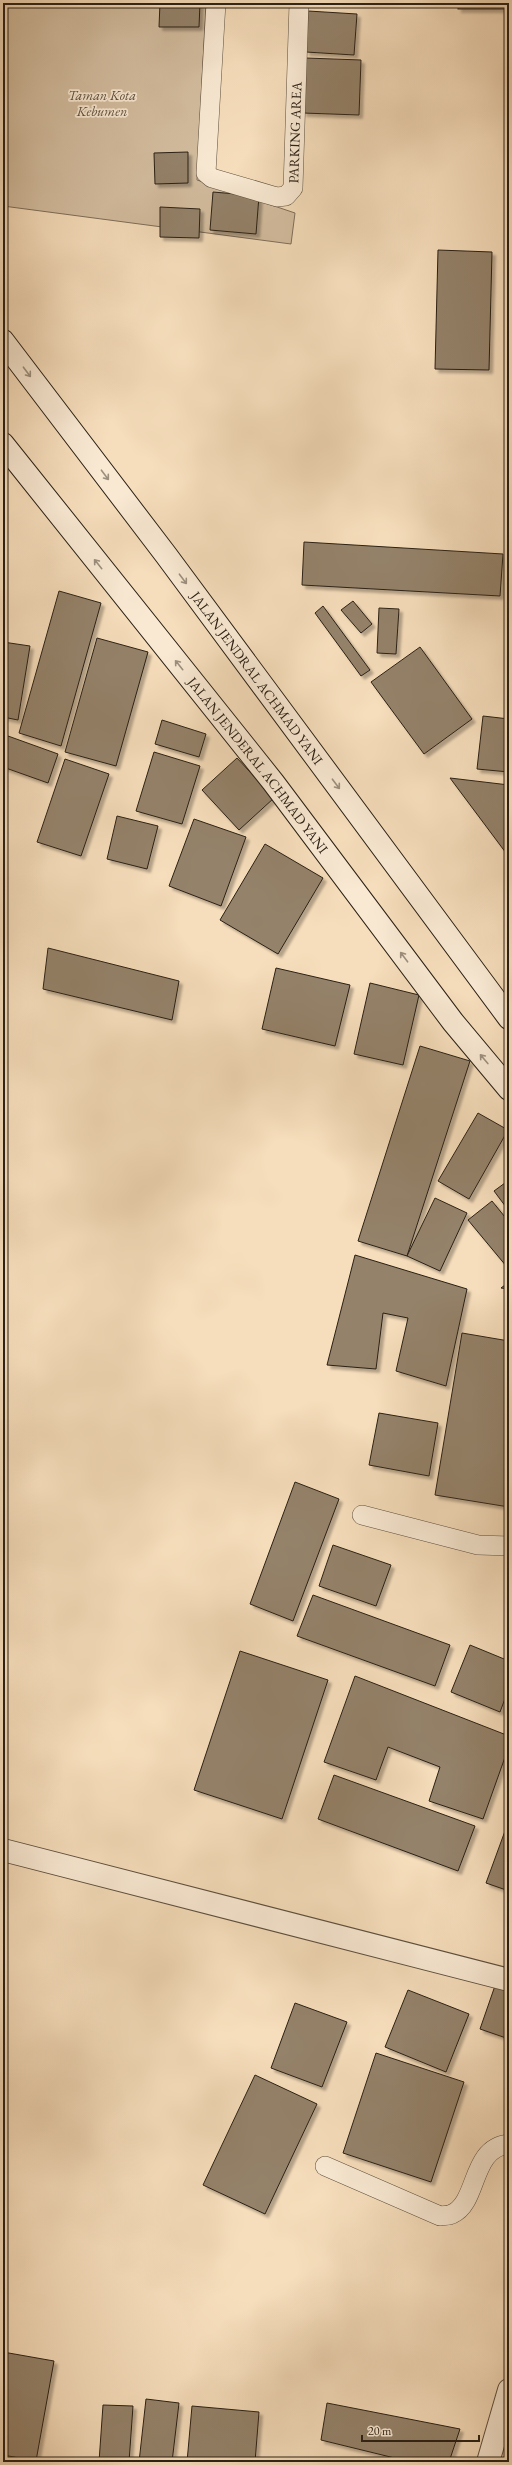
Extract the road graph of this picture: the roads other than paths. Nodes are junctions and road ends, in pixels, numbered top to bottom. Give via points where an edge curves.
1 (216, 3) edge
2 (299, 3) edge
3 (3, 340) edge
4 (3, 444) edge
5 (509, 1018) edge
6 (509, 1089) edge
7 (362, 1515) dead end
8 (509, 1546) edge
9 (3, 1850) edge
10 (509, 1980) edge
11 (509, 2144) edge
12 (325, 2166) dead end
13 (509, 2390) edge
14 (488, 2462) edge

1 - 2 lane, PARKING AREA via 206,173 212,178 277,197 286,196 293,188
3 -> 5 main road, JALAN JENDRAL ACHMAD YANI
6 -> 4 main road, JALAN JENDERAL ACHMAD YANI via 453,1022 272,782
7 - 8 lane via 478,1545
9 - 10 main road
11 - 12 lane via 501,2145 486,2156 463,2205 452,2214 440,2216
13 - 14 main road

